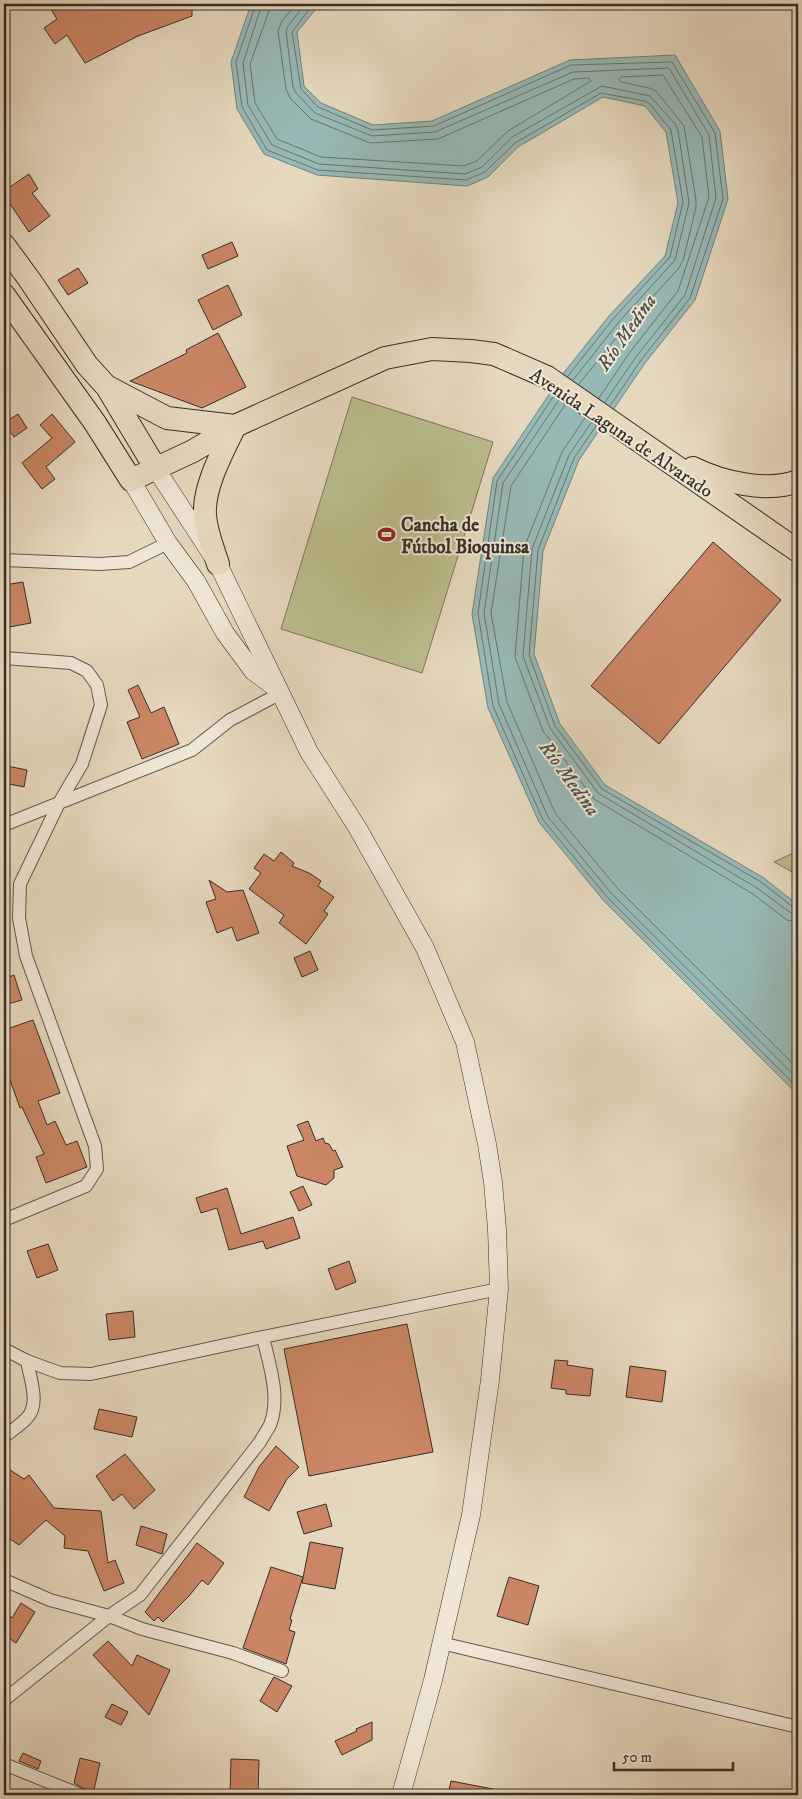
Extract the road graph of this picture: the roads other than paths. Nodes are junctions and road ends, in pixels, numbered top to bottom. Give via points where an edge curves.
1 (4, 245) edge
2 (4, 295) edge
3 (107, 387) junction
4 (235, 426) junction
5 (652, 448) junction
6 (156, 469) junction
7 (131, 480) junction
8 (798, 481) edge
9 (168, 543) junction
10 (798, 552) edge
11 (4, 560) edge
12 (218, 564) junction
13 (4, 658) edge
14 (281, 693) junction
15 (59, 803) junction
16 (4, 825) edge
17 (4, 1220) edge
18 (499, 1289) junction
19 (263, 1336) junction
20 (4, 1349) edge
21 (26, 1361) junction
22 (4, 1437) edge
23 (4, 1580) edge
24 (109, 1616) junction
25 (441, 1643) junction
26 (282, 1671) dead end
27 (4, 1700) edge
28 (798, 1727) edge
29 (4, 1764) edge
30 (81, 1795) edge
31 (401, 1795) edge

1 - 3 highway via 87,365
2 - 7 highway via 95,423
3 - 4 highway via 167,418
3 - 6 highway
4 - 5 highway, Avenida Laguna de Alvarado via 385,358 432,349 472,351 494,354 547,377
4 - 6 highway, Avenida Laguna de Alvarado
4 - 12 highway via 217,464 204,503 207,531
5 - 8 highway via 696,470 729,481 764,487
5 - 10 highway, Avenida Laguna de Alvarado
6 - 7 highway, Avenida Laguna de Alvarado
6 - 12 main road
7 - 9 main road
9 - 11 street via 129,562
9 - 14 main road via 253,671
12 - 14 main road
13 - 15 street via 71,663 87,671 97,685 101,705 82,764
14 - 15 street via 230,720 192,750
14 - 18 main road via 310,752 357,827 425,948 465,1042 493,1182
15 - 16 street
15 - 17 street via 20,884 19,918 26,956 95,1146 97,1169 86,1186
18 - 19 street
18 - 25 main road via 471,1515
19 - 21 street via 91,1374 60,1373
19 - 24 street via 273,1383 274,1405 270,1424 260,1442 140,1595
20 - 21 street
21 - 22 street via 34,1409
23 - 24 street via 50,1600
24 - 26 street
24 - 27 street
25 - 28 street
25 - 31 main road
29 - 30 street

